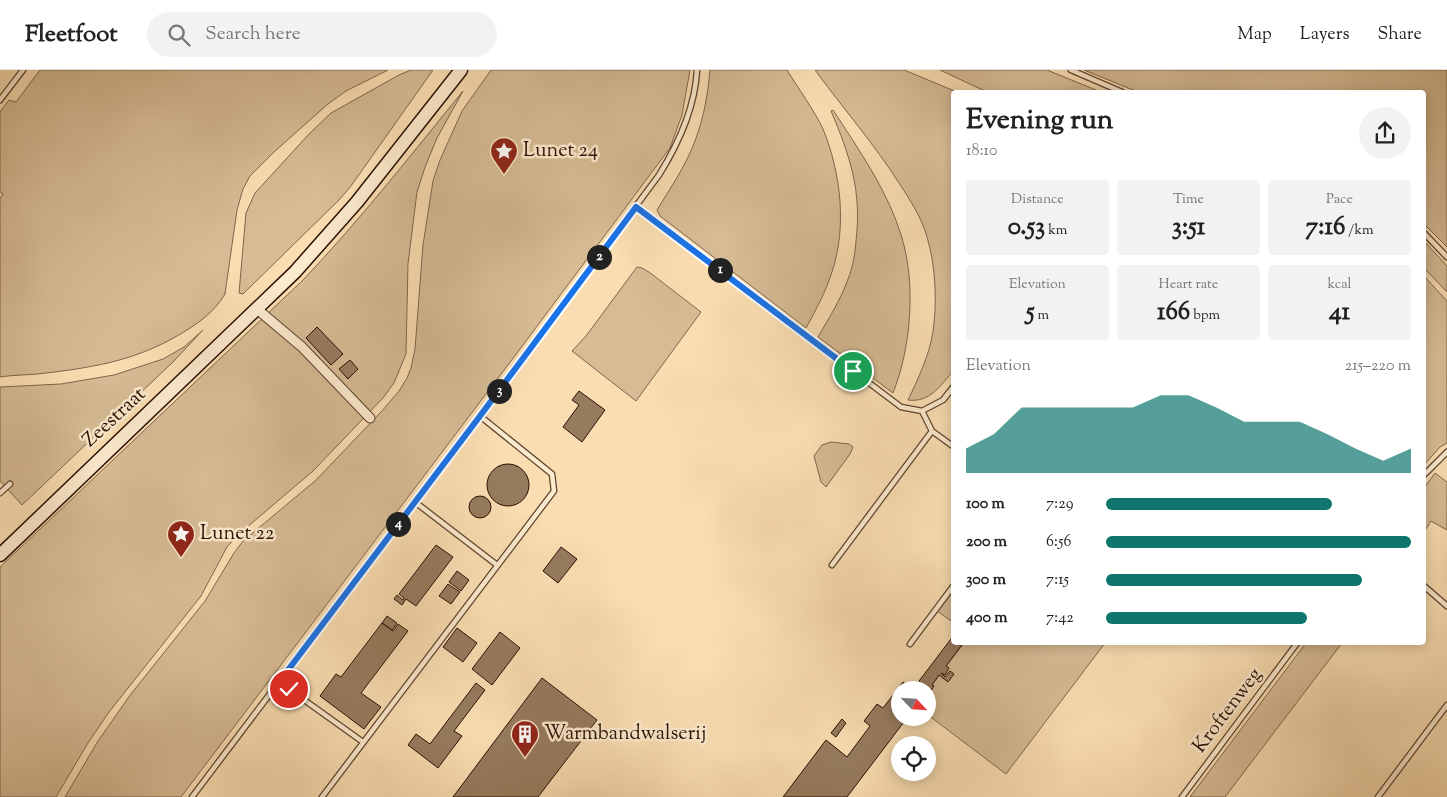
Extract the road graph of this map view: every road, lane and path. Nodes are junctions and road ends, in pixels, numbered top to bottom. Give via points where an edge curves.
1 (23, 70) edge
2 (461, 70) edge
3 (697, 70) edge
4 (1071, 70) edge
5 (1117, 90) edge
6 (0, 100) edge
7 (636, 207) junction
8 (1426, 235) edge
9 (1447, 257) edge
10 (257, 309) junction
11 (951, 390) edge
12 (922, 412) junction
13 (480, 416) junction
14 (370, 418) dead end
15 (932, 431) junction
16 (951, 445) edge
17 (1447, 452) edge
18 (1426, 473) edge
19 (10, 484) dead end
20 (0, 493) edge
21 (415, 502) junction
22 (0, 555) edge
23 (497, 564) junction
24 (832, 565) dead end
25 (1426, 588) edge
26 (951, 589) edge
27 (1447, 606) edge
28 (910, 644) dead end
29 (1296, 645) edge
30 (279, 682) junction
31 (1447, 705) edge
32 (363, 742) junction
33 (192, 797) edge
34 (322, 797) edge
35 (1182, 797) edge
36 (1378, 797) edge

1 - 6 lane
2 - 10 main road, Zeestraat via 357,202
3 - 7 lane via 689,113 677,146
4 - 5 lane
7 - 12 lane via 901,407
7 - 13 lane
8 - 9 lane
10 - 14 street via 302,347
10 - 22 main road, Zeestraat
11 - 12 lane via 943,400
12 - 15 lane
13 - 21 lane
13 - 23 lane via 552,474 554,491
15 - 16 lane
15 - 24 lane
17 - 18 lane
19 - 20 lane
21 - 23 lane
21 - 30 lane
23 - 32 lane
25 - 27 lane
26 - 28 lane
29 - 35 lane, Kroftenweg
30 - 32 lane
30 - 33 lane
31 - 36 lane
32 - 34 lane

